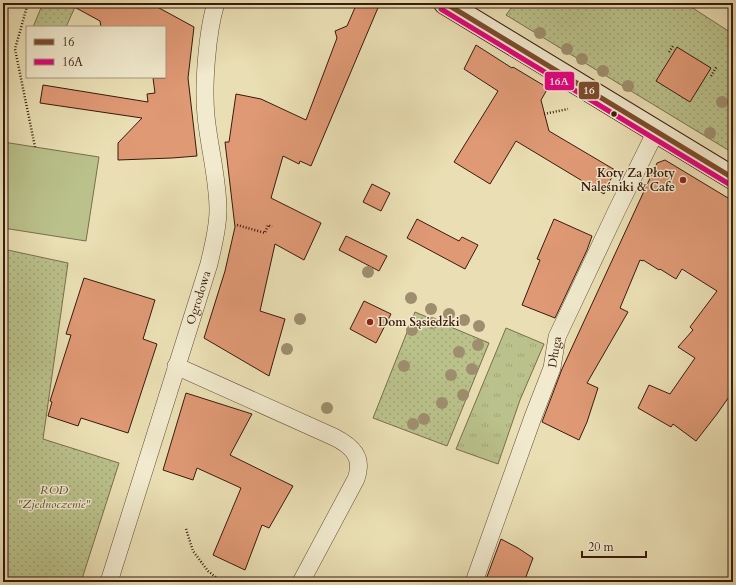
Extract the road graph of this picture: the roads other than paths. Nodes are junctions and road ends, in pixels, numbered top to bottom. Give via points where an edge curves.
1 (216, 3) edge
2 (444, 3) edge
3 (656, 131) junction
4 (733, 178) edge
5 (176, 366) junction
6 (109, 582) edge
7 (301, 582) edge
8 (474, 582) edge

1 - 5 street, Ogrodowa via 206,68 206,115 216,193 217,224 209,264
2 - 3 street
3 - 4 street
3 - 8 street, Długa via 557,337 552,368
5 - 6 street, Ogrodowa
5 - 7 street via 334,437 350,446 355,453 359,465 356,479

